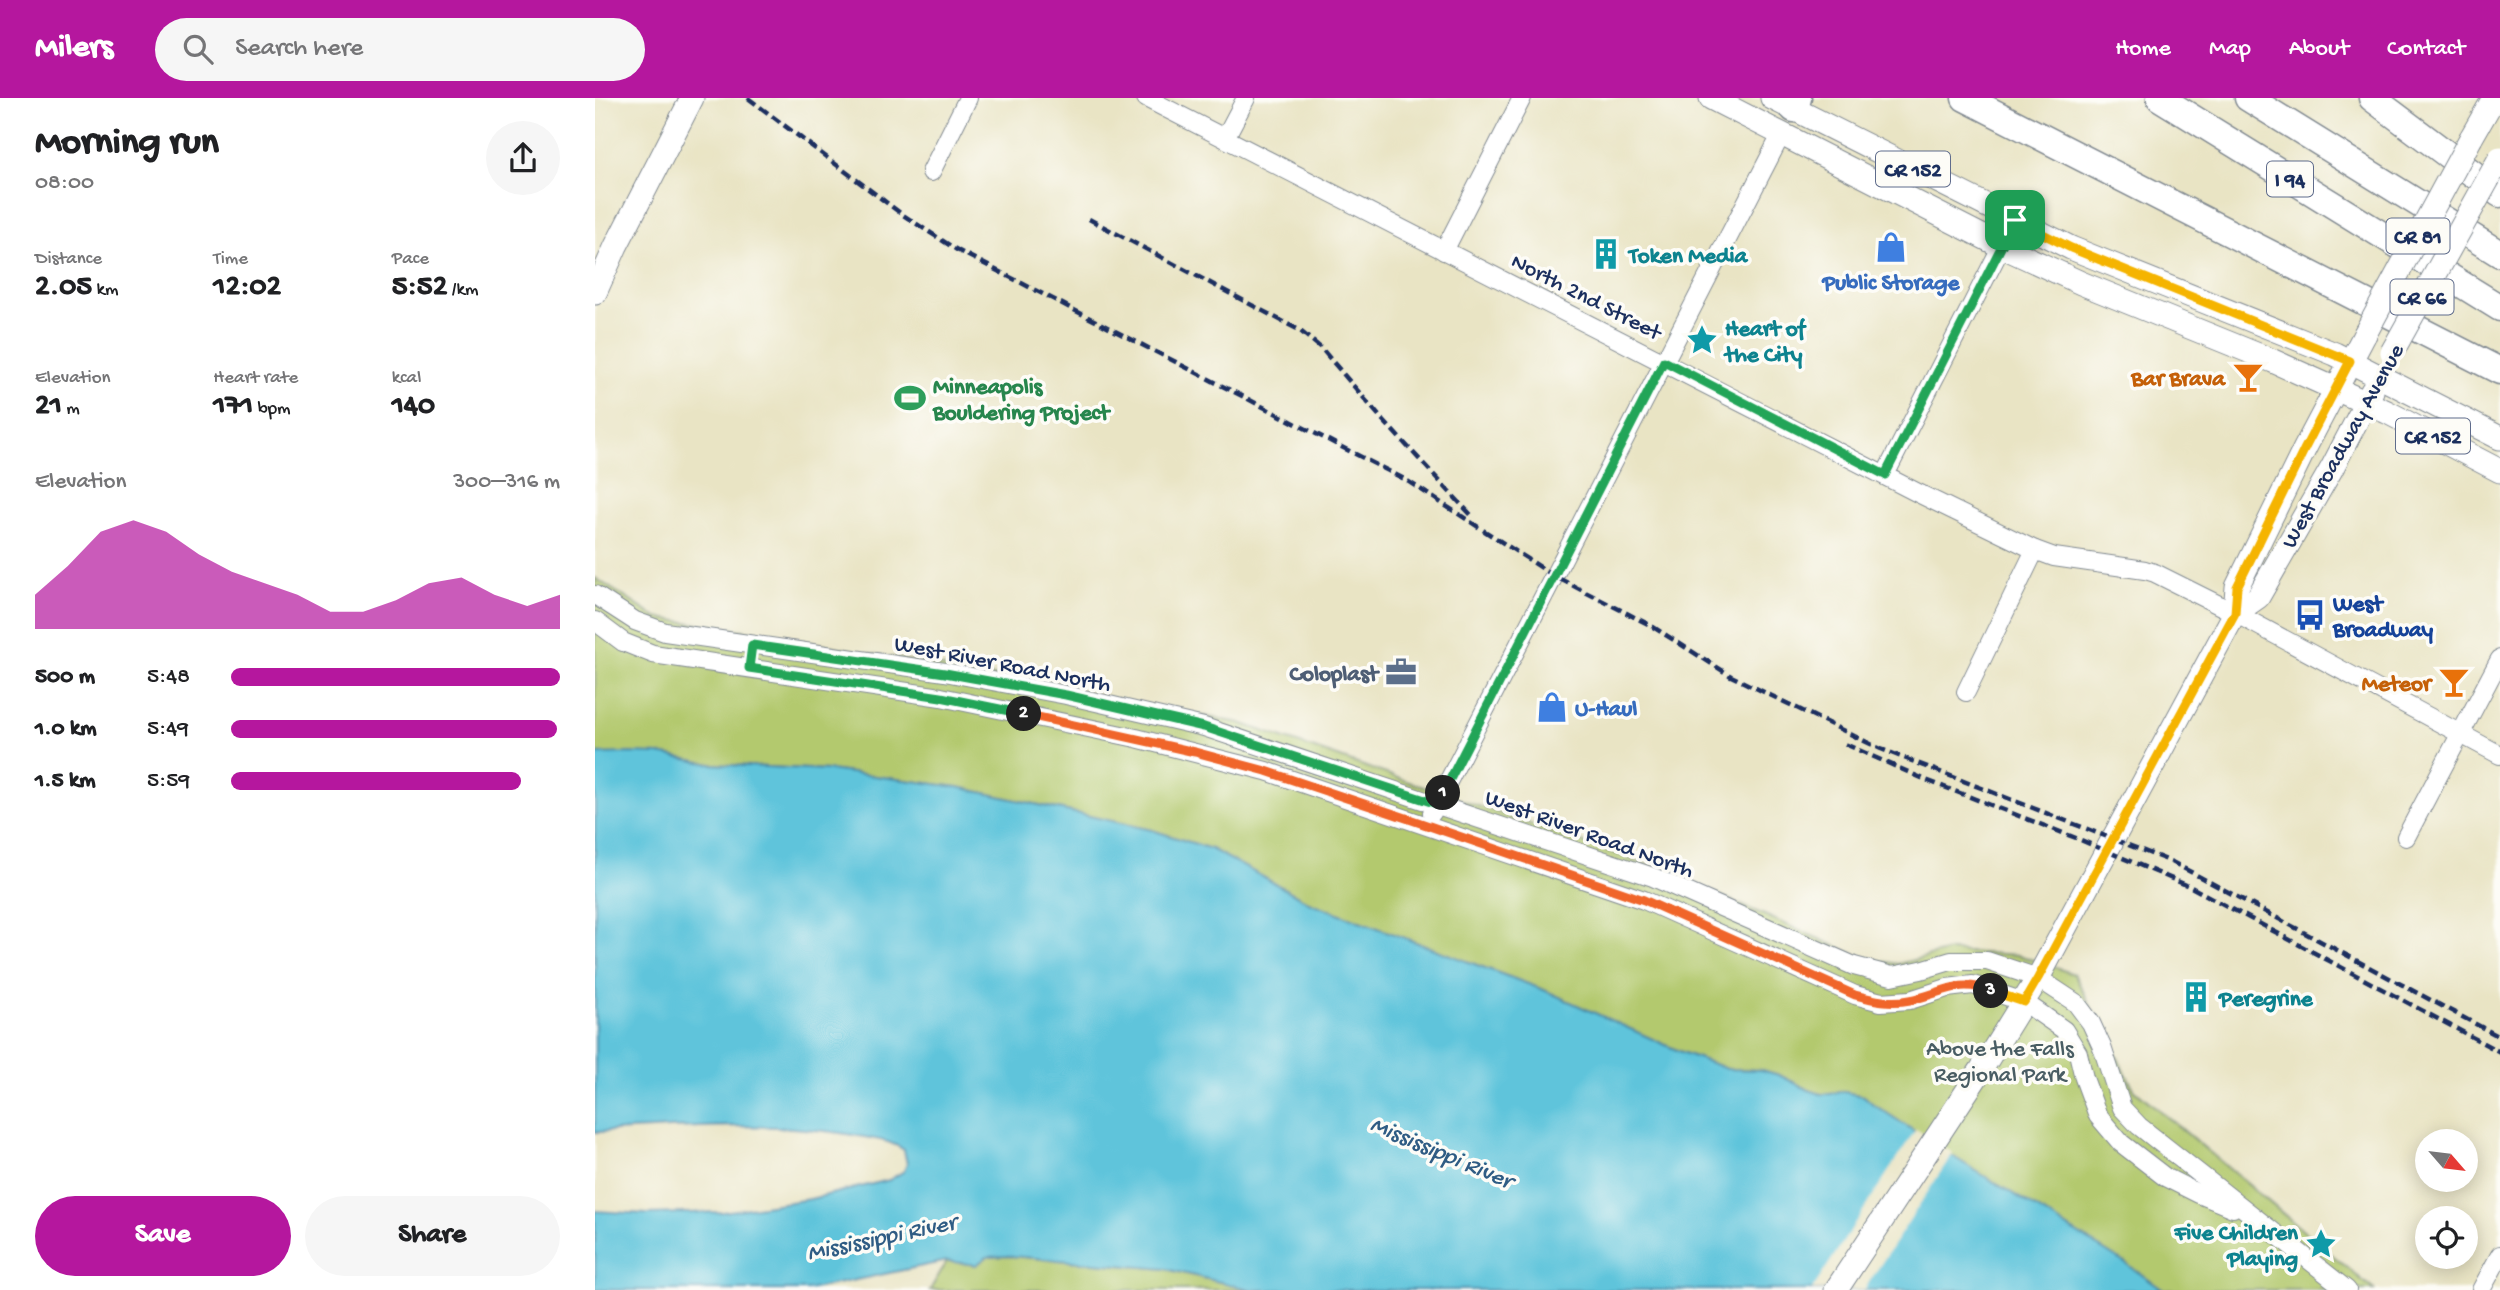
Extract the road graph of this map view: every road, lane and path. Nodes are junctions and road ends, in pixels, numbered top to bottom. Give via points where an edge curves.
1 (692, 98) edge
2 (968, 98) edge
3 (1146, 98) edge
4 (1246, 98) edge
5 (1522, 98) edge
6 (1711, 98) edge
7 (1965, 98) edge
8 (2160, 98) edge
9 (2248, 98) edge
10 (2372, 98) edge
11 (2494, 98) edge
12 (1786, 110) edge
13 (1225, 138) junction
14 (2500, 158) edge
15 (930, 172) dead end
16 (2500, 194) edge
17 (2015, 220) junction
18 (2001, 246) junction
19 (1444, 251) junction
20 (2500, 254) edge
21 (595, 293) edge
22 (2500, 308) edge
23 (1664, 361) junction
24 (2500, 371) edge
25 (2342, 376) junction
26 (2373, 389) junction
27 (2500, 438) edge
28 (2500, 471) edge
29 (1885, 475) junction
30 (2035, 550) junction
31 (595, 595) edge
32 (2235, 613) junction
33 (595, 621) edge
34 (752, 645) junction
35 (2500, 659) edge
36 (749, 668) junction
37 (945, 673) junction
38 (1966, 692) dead end
39 (941, 697) junction
40 (2459, 734) junction
41 (2500, 755) edge
42 (1437, 804) junction
43 (1426, 825) junction
44 (2406, 836) dead end
45 (2038, 978) junction
46 (2024, 1002) junction
47 (2255, 1216) junction
48 (2500, 1255) edge
49 (1836, 1290) edge
50 (2347, 1290) edge
51 (2481, 1290) edge

1 - 21 main road
2 - 15 street
3 - 13 street, North 2nd Street
4 - 13 street
5 - 19 street
6 - 12 main road, CR 152
7 - 24 highway
8 - 22 highway, I 94
9 - 20 highway, I 94
10 - 16 highway
11 - 25 main road, West Broadway Avenue / CR 81, bridge
12 - 17 main road, CR 152
12 - 18 main road, CR 152
12 - 23 street
13 - 19 street, North 2nd Street
14 - 26 main road, West Broadway Avenue / CR 66, bridge
17 - 18 street
17 - 25 main road, CR 152
18 - 25 main road, CR 152 via 2273,361
18 - 29 street
19 - 23 street, North 2nd Street
23 - 29 street, North 2nd Street
23 - 42 street
25 - 26 main road, CR 152
25 - 26 main road, CR 152
25 - 32 main road, West Broadway Avenue / CR 66 via 2237,587
26 - 27 main road, CR 152
26 - 28 main road, CR 152
26 - 32 main road, West Broadway Avenue / CR 66 via 2258,597
29 - 30 street, North 2nd Street
30 - 32 street, North 2nd Street via 2145,570
30 - 38 street
31 - 34 street, West River Road North via 635,621 665,632
32 - 40 street, North 2nd Street
32 - 45 main road, West Broadway Avenue / CR 66
33 - 36 street, West River Road North via 622,642 653,654
34 - 36 street
34 - 37 street, West River Road North
35 - 40 street
36 - 39 street, West River Road North
37 - 39 street
37 - 42 street, West River Road North via 1204,727
39 - 43 street, West River Road North via 1195,752
40 - 41 street, North 2nd Street
40 - 44 street
42 - 43 street
42 - 45 street, West River Road North via 1653,877 1854,966 1892,976 1951,961 1987,961
43 - 46 street, West River Road North via 1644,900 1855,995 1881,1002 1910,1000 1973,985
45 - 46 main road, West Broadway Avenue / CR 66
45 - 47 street, West River Road North via 2076,1003 2091,1023 2122,1108
46 - 47 street, West River Road North via 2064,1030 2078,1053 2098,1116 2121,1143 2180,1186
46 - 49 main road, West Broadway Avenue / CR 66
47 - 50 street, West River Road North
48 - 51 street

